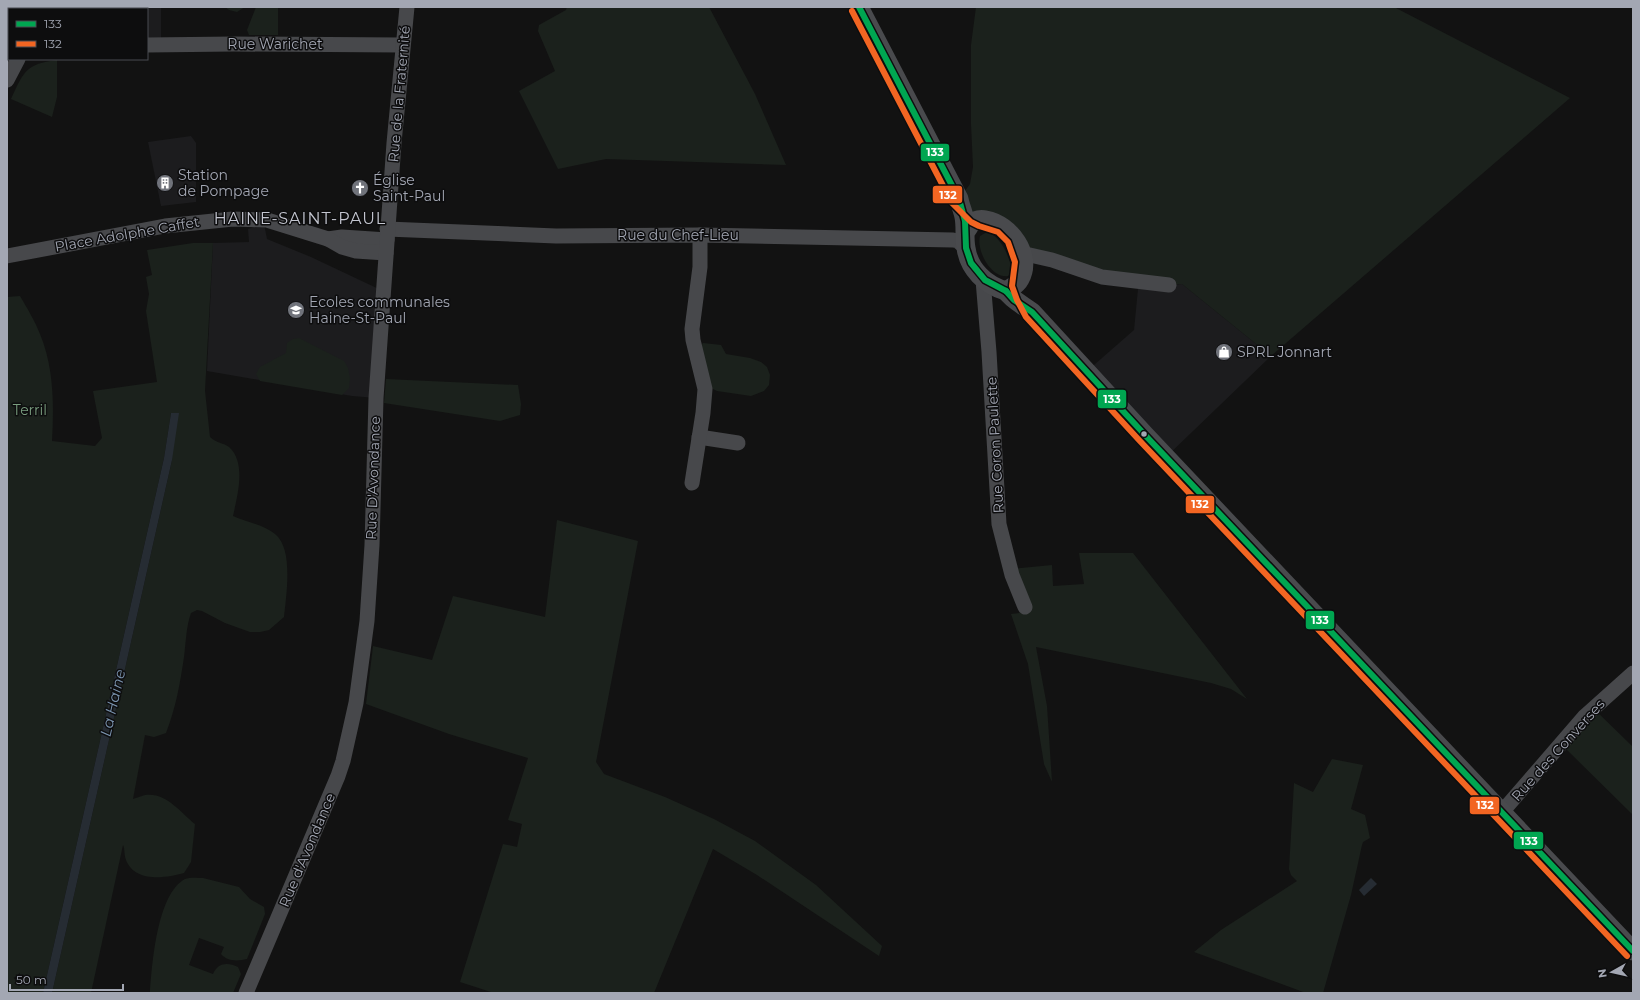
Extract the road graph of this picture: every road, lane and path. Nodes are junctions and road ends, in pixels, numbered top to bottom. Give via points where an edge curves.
1 (407, 7) edge
2 (859, 7) edge
3 (148, 45) edge
4 (402, 45) junction
5 (17, 60) edge
6 (7, 80) edge
7 (958, 199) junction
8 (982, 219) junction
9 (700, 234) junction
10 (966, 240) junction
11 (387, 241) junction
12 (1021, 253) junction
13 (7, 256) edge
14 (983, 280) junction
15 (1169, 285) dead end
16 (1012, 286) junction
17 (699, 437) junction
18 (738, 443) dead end
19 (692, 484) dead end
20 (1025, 607) dead end
21 (1633, 673) edge
22 (356, 703) joint
23 (1502, 812) junction
24 (1633, 950) edge
25 (246, 993) edge

1 - 4 street, Rue de la Fraternité
2 - 7 main road
3 - 4 street, Rue Warichet
4 - 11 street, Rue de la Fraternité
5 - 6 street
7 - 8 main road
7 - 10 main road via 964,217
8 - 10 main road via 972,222
8 - 12 main road via 993,221 1007,229
9 - 10 street, Rue du Chef-Lieu
9 - 11 street, Rue du Chef-Lieu
9 - 17 street via 700,267 692,329 705,389
10 - 14 main road via 973,267
11 - 13 street, Place Adolphe Caffet via 356,251 328,239 268,220 220,219 165,226
11 - 22 street, Rue D'Avondance via 376,398 367,621
12 - 15 street via 1052,260 1102,277
12 - 16 main road via 1023,271
14 - 16 main road via 995,288
14 - 20 street, Rue Coron Paulette via 999,524 1012,575
16 - 23 main road via 1010,297 1032,312 1139,429
17 - 18 street
17 - 19 street
21 - 23 street, Rue des Converses via 1585,716
22 - 25 street, Rue d'Avondance via 340,771
23 - 24 main road

